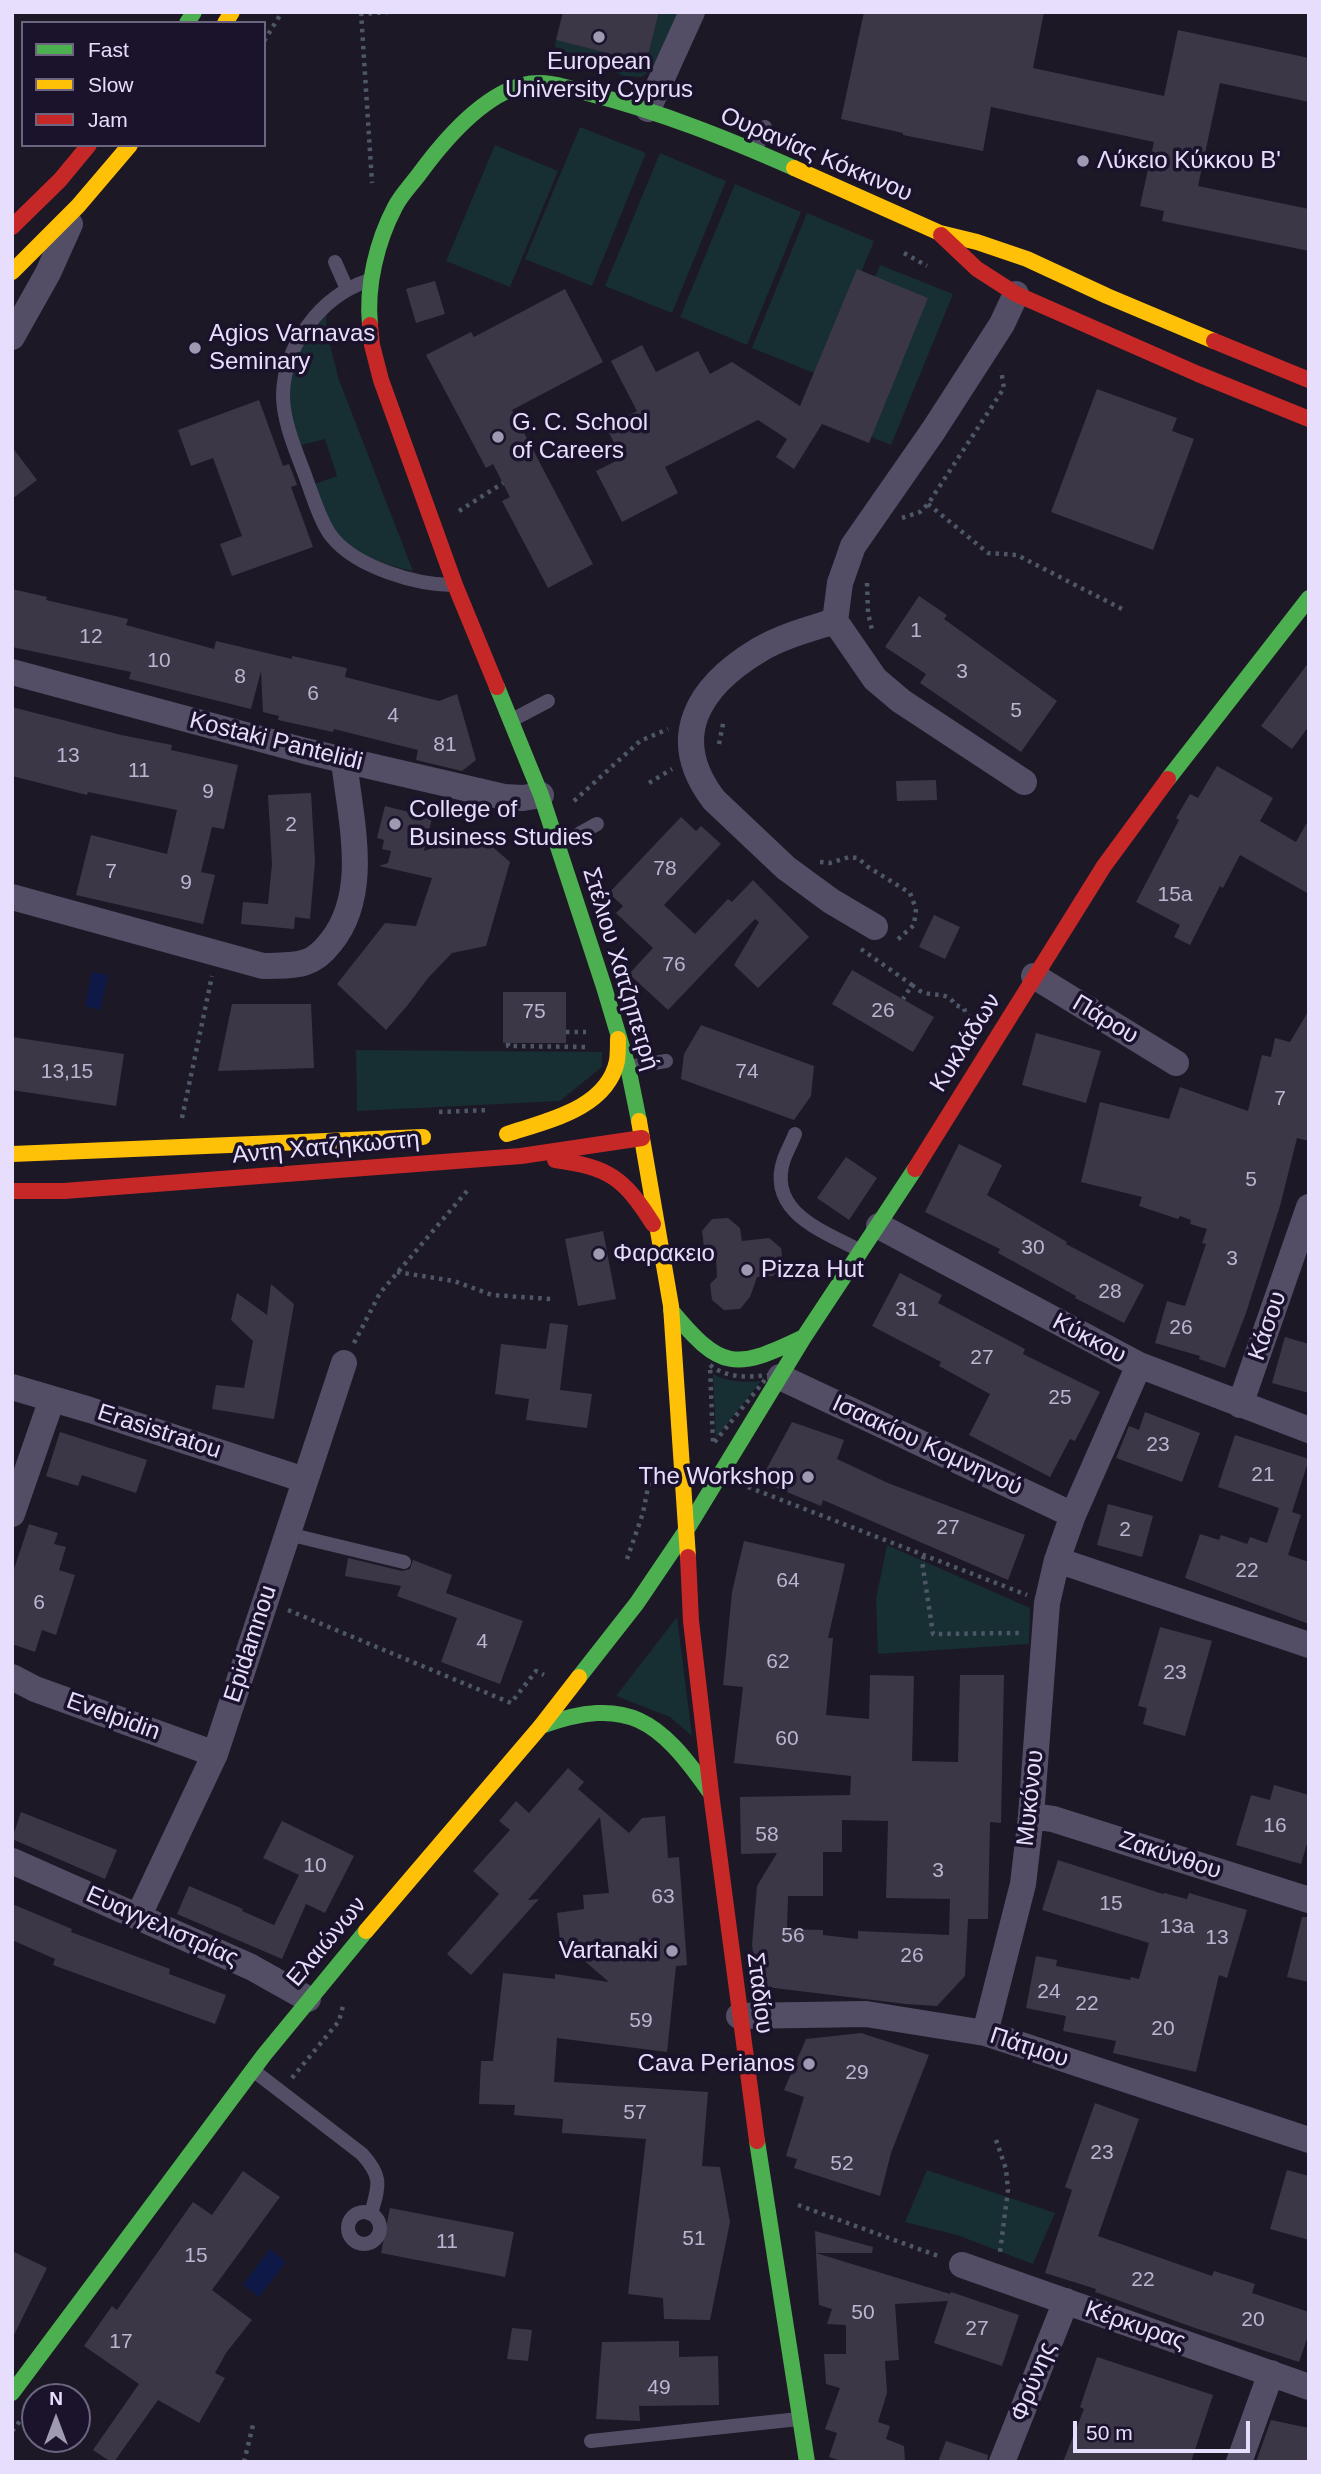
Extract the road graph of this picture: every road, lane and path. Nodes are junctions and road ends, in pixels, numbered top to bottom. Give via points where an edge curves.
1 (282, 12) edge
2 (390, 12) edge
3 (692, 12) edge
4 (360, 13) edge
5 (266, 38) edge
6 (648, 109) junction
7 (765, 127) dead end
8 (87, 147) edge
9 (128, 147) edge
10 (755, 151) junction
11 (373, 192) dead end
12 (78, 206) junction
13 (395, 206) joint
14 (12, 226) edge
15 (940, 233) junction
16 (335, 262) dead end
17 (12, 272) edge
18 (371, 280) junction
19 (347, 289) junction
20 (1016, 294) junction
21 (12, 338) edge
22 (1003, 358) dead end
23 (1309, 380) edge
24 (1309, 419) edge
25 (503, 483) dead end
26 (928, 504) junction
27 (458, 512) dead end
28 (893, 528) dead end
29 (867, 580) dead end
30 (455, 585) junction
31 (1309, 598) edge
32 (1122, 609) dead end
33 (835, 621) junction
34 (876, 638) dead end
35 (12, 672) edge
36 (548, 701) dead end
37 (728, 711) dead end
38 (511, 720) junction
39 (668, 729) dead end
40 (718, 748) dead end
41 (344, 760) junction
42 (672, 769) dead end
43 (1024, 782) dead end
44 (649, 783) dead end
45 (541, 795) junction
46 (571, 804) dead end
47 (597, 824) dead end
48 (558, 846) junction
49 (808, 859) dead end
50 (12, 897) edge
51 (883, 940) junction
52 (216, 954) junction
53 (869, 956) dead end
54 (1034, 976) junction
55 (912, 985) dead end
56 (587, 986) dead end
57 (604, 987) junction
58 (980, 1026) dead end
59 (618, 1032) junction
60 (508, 1043) dead end
61 (591, 1047) dead end
62 (666, 1061) dead end
63 (1176, 1063) dead end
64 (628, 1067) junction
65 (182, 1119) dead end
66 (596, 1129) dead end
67 (570, 1130) dead end
68 (641, 1131) junction
69 (795, 1134) dead end
70 (438, 1136) dead end
71 (18, 1148) edge
72 (521, 1156) junction
73 (462, 1188) dead end
74 (12, 1191) edge
75 (1309, 1207) edge
76 (879, 1226) junction
77 (661, 1238) junction
78 (862, 1252) junction
79 (397, 1272) junction
80 (551, 1299) dead end
81 (671, 1310) junction
82 (804, 1337) junction
83 (344, 1363) joint
84 (1139, 1365) junction
85 (780, 1377) junction
86 (12, 1387) edge
87 (52, 1399) junction
88 (1240, 1405) junction
89 (1309, 1430) edge
90 (651, 1473) dead end
91 (752, 1478) dead end
92 (305, 1480) junction
93 (12, 1514) edge
94 (1073, 1515) junction
95 (687, 1529) junction
96 (288, 1534) junction
97 (924, 1556) junction
98 (1057, 1560) junction
99 (404, 1562) dead end
100 (624, 1569) dead end
101 (265, 1601) junction
102 (1047, 1603) junction
103 (1029, 1633) dead end
104 (1309, 1645) edge
105 (12, 1677) edge
106 (567, 1692) junction
107 (541, 1727) junction
108 (215, 1754) junction
109 (710, 1793) junction
110 (1031, 1816) junction
111 (12, 1861) edge
112 (1309, 1900) edge
113 (138, 1916) junction
114 (308, 1999) junction
115 (344, 2002) dead end
116 (739, 2016) junction
117 (985, 2033) junction
118 (253, 2070) junction
119 (280, 2092) junction
120 (996, 2140) dead end
121 (1309, 2140) edge
122 (766, 2193) junction
123 (371, 2214) dead end
124 (962, 2265) joint
125 (998, 2277) junction
126 (1066, 2301) junction
127 (1271, 2374) junction
128 (1309, 2387) edge
129 (12, 2393) edge
130 (800, 2419) junction
131 (253, 2425) dead end
132 (591, 2441) dead end
133 (244, 2462) edge
134 (807, 2462) edge
135 (1002, 2462) edge
136 (1239, 2462) edge

1 - 5 path
2 - 4 path
3 - 6 street
4 - 11 path
6 - 10 main road, Ουρανίας Κόκκινου
6 - 13 main road, Ουρανίας Κόκκινου via 550,83 525,84 503,92 459,127
7 - 10 lane
8 - 14 main road
9 - 12 main road
10 - 15 main road, Ουρανίας Κόκκινου
12 - 17 main road
12 - 21 street
13 - 18 main road, Στέλιου Χατζηπετρή
15 - 20 main road, Ουρανίας Κόκκινου via 977,269
15 - 23 main road, Ουρανίας Κόκκινου via 1027,259
16 - 19 lane
18 - 19 lane
18 - 30 main road, Στέλιου Χατζηπετρή via 369,316 381,380
19 - 30 lane via 313,319 289,363 283,396 303,470 330,535 343,548 402,577
20 - 24 main road, Ουρανίας Κόκκινου
20 - 33 street via 1002,324 933,431 853,546 840,583
22 - 26 path via 1004,388
25 - 27 path
26 - 28 path
26 - 32 path via 988,553 1017,555
29 - 34 path via 867,613
30 - 38 main road, Στέλιου Χατζηπετρή
31 - 54 main road, Κυκλάδων via 1104,866
33 - 43 street via 875,679
33 - 51 street via 761,649 727,673 701,701 690,734 691,748 697,771 714,800 786,868
35 - 41 street, Kostaki Pantelidi
36 - 38 lane
37 - 40 path
38 - 45 main road, Στέλιου Χατζηπετρή
39 - 46 path via 640,741
41 - 45 street, Kostaki Pantelidi via 504,797
41 - 52 street via 355,886 348,915 334,938 305,963 263,966
42 - 44 path
45 - 48 main road, Στέλιου Χατζηπετρή
47 - 48 lane
48 - 57 main road, Στέλιου Χατζηπετρή
49 - 51 path via 830,863 858,858 910,893 916,909 914,925
50 - 52 street
51 - 53 path
52 - 65 path
54 - 63 street, Πάρου
54 - 76 main road, Κυκλάδων
55 - 58 path via 923,992 946,995
56 - 57 lane
57 - 59 main road, Στέλιου Χατζηπετρή
59 - 64 main road, Στέλιου Χατζηπετρή
59 - 67 main road via 617,1062 600,1094 558,1116 500,1134
60 - 61 path
62 - 64 lane
64 - 68 main road, Στέλιου Χατζηπετρή
66 - 68 main road
68 - 72 main road, Αντη Χατζηκωστη
68 - 77 main road, Στέλιου Χατζηπετρή
69 - 78 lane via 781,1177 789,1207
70 - 71 main road, Αντη Χατζηκωστη via 47,1154
72 - 74 main road, Αντη Χατζηκωστη via 64,1191
72 - 77 main road via 578,1162 614,1175
73 - 79 path via 472,1185
75 - 88 street, Κάσου
76 - 78 main road, Κυκλάδων
76 - 84 street, Κύκκου
77 - 81 main road, Στέλιου Χατζηπετρή
78 - 82 main road, Κυκλάδων
79 - 80 path via 454,1280 492,1295
79 - 83 path via 380,1293
81 - 82 main road via 710,1353 735,1361 758,1359
81 - 95 main road, Στέλιου Χατζηπετρή
82 - 85 main road, Κυκλάδων
83 - 92 street, Epidamnou
84 - 88 street, Κύκκου
84 - 94 street
85 - 94 street, Ισαακίου Κομνηνού
85 - 95 main road, Κυκλάδων
86 - 87 street, Erasistratou
87 - 92 street, Erasistratou
87 - 93 street
88 - 89 street, Κύκκου
90 - 100 path
91 - 97 path via 748,1487
92 - 96 street, Epidamnou
94 - 98 street
95 - 106 main road, Ελαιώνων via 637,1603
95 - 109 main road, Σταδίου via 691,1621
96 - 99 lane
96 - 101 street, Epidamnou
97 - 102 path
97 - 103 path via 933,1634
98 - 102 street, Μυκόνου
98 - 104 street
101 - 106 path via 511,1703 536,1671
101 - 108 street, Epidamnou
102 - 110 street, Μυκόνου
105 - 108 street, Evelpidin
106 - 107 main road, Ελαιώνων
107 - 109 main road via 581,1713 630,1716 674,1743
107 - 114 main road, Ελαιώνων
108 - 113 street, Epidamnou
109 - 116 main road, Σταδίου
110 - 112 street, Ζακύνθου
110 - 117 street, Μυκόνου via 1023,1884
111 - 113 street, Ευαγγελιστρίας
113 - 114 street, Ευαγγελιστρίας via 251,1967
114 - 118 main road, Ελαιώνων
115 - 119 path via 339,2021
116 - 117 street, Πάτμου via 866,2014
116 - 122 main road, Σταδίου
117 - 121 street, Πάτμου
118 - 119 lane
118 - 129 main road, Ελαιώνων
119 - 123 lane via 362,2154 376,2170 378,2190
120 - 125 path via 1008,2190
122 - 124 path
122 - 130 main road, Σταδίου
124 - 125 street, Κέρκυρας
125 - 126 street, Κέρκυρας
126 - 127 street, Κέρκυρας
126 - 135 street, Φρύνης
127 - 128 street, Κέρκυρας
127 - 136 street
130 - 132 lane
130 - 134 main road, Σταδίου
131 - 133 path

